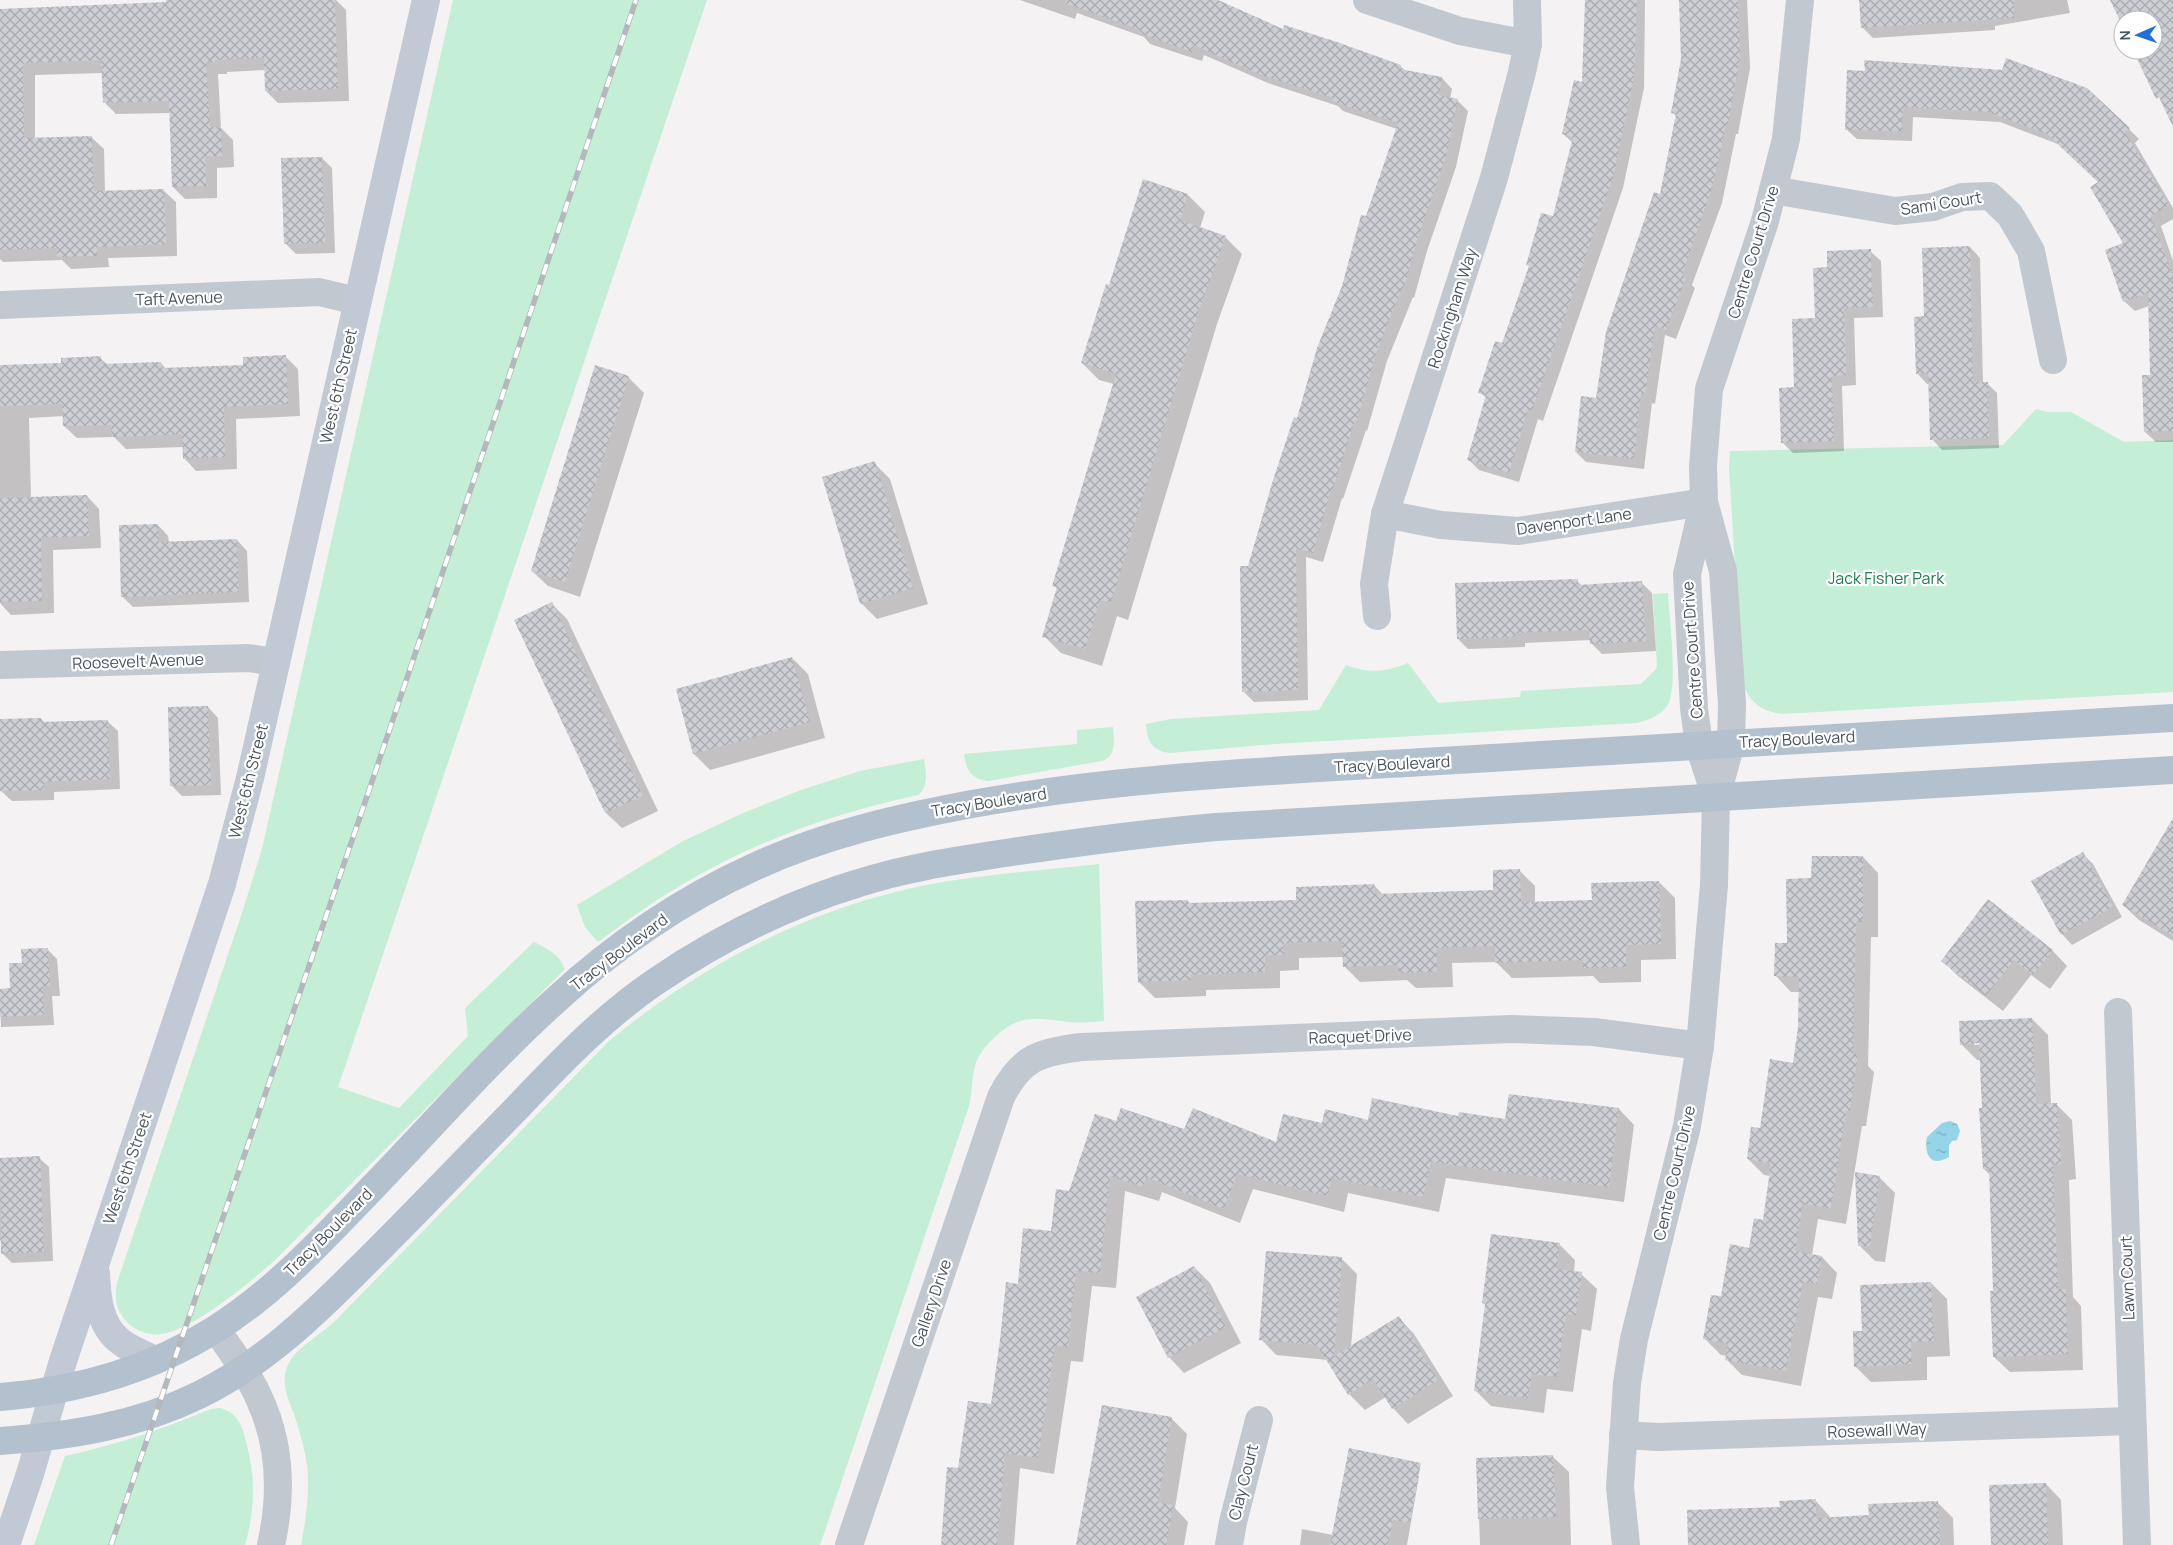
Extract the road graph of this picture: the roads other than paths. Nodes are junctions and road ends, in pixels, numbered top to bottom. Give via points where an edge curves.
1 (426, 0) edge
2 (1367, 0) edge
3 (1527, 0) edge
4 (1800, 0) edge
5 (1528, 44) junction
6 (1773, 190) junction
7 (357, 301) junction
8 (0, 305) edge
9 (2053, 360) dead end
10 (1704, 502) junction
11 (1385, 514) junction
12 (1377, 616) dead end
13 (275, 662) junction
14 (0, 665) edge
15 (2173, 718) edge
16 (1731, 743) junction
17 (1698, 745) junction
18 (2173, 770) edge
19 (1716, 798) junction
20 (2118, 1012) dead end
21 (1700, 1046) junction
22 (1022, 1065) joint
23 (96, 1261) junction
24 (216, 1329) junction
25 (156, 1360) junction
26 (244, 1369) junction
27 (54, 1390) junction
28 (0, 1397) edge
29 (1259, 1420) dead end
30 (2132, 1421) junction
31 (1622, 1435) junction
32 (40, 1438) junction
33 (0, 1441) edge
34 (6, 1545) edge
35 (271, 1545) edge
36 (848, 1545) edge
37 (1229, 1545) edge
38 (1626, 1545) edge
39 (2137, 1545) edge

1 - 7 street, West 6th Street
2 - 5 street via 1460,31
3 - 5 street, Rockingham Way
4 - 6 street, Centre Court Drive via 1786,139
5 - 11 street, Rockingham Way via 1494,178
6 - 9 street, Sami Court via 1895,211 1933,208 1962,196 1990,196 2010,215 2031,251
6 - 10 street, Centre Court Drive via 1709,389 1703,466
7 - 8 street, Taft Avenue via 319,292
7 - 13 street, West 6th Street
10 - 11 street, Davenport Lane via 1518,531 1441,525
10 - 16 street, Centre Court Drive via 1723,571 1732,704
10 - 17 street, Centre Court Drive via 1687,574
11 - 12 street, Rockingham Way via 1374,584
13 - 14 street, Roosevelt Avenue via 248,658
13 - 23 street, West 6th Street via 250,778 222,884
15 - 16 main road, Tracy Boulevard
16 - 17 main road, Tracy Boulevard
16 - 19 street, Centre Court Drive
17 - 19 street, Centre Court Drive
17 - 24 main road, Tracy Boulevard via 1264,771 1124,783 1008,798 915,815 804,846 705,892 588,973 521,1034 311,1251 269,1290
18 - 19 main road
19 - 21 street, Centre Court Drive via 1714,885
19 - 26 main road via 1129,836 956,860 861,882 808,900 707,948 653,983 606,1020 309,1319
20 - 30 street, Lawn Court
21 - 22 street, Racquet Drive via 1594,1032 1511,1029 1082,1047 1048,1052
21 - 31 street, Centre Court Drive via 1687,1126 1634,1339
22 - 36 street, Gallery Drive via 1001,1097
23 - 25 street via 97,1301 103,1320 120,1342
23 - 27 street, West 6th Street
24 - 25 main road, Tracy Boulevard
24 - 26 street
25 - 27 main road, Tracy Boulevard via 86,1384
26 - 32 main road via 198,1396 155,1414 88,1432
26 - 35 street via 260,1398 278,1463 279,1493
27 - 28 main road, Tracy Boulevard
27 - 32 street, West 6th Street
29 - 37 street, Clay Court
30 - 31 street, Rosewall Way via 1668,1437
30 - 39 street, Lawn Court
31 - 38 street, Centre Court Drive via 1620,1487
32 - 33 main road
32 - 34 street, West 6th Street

